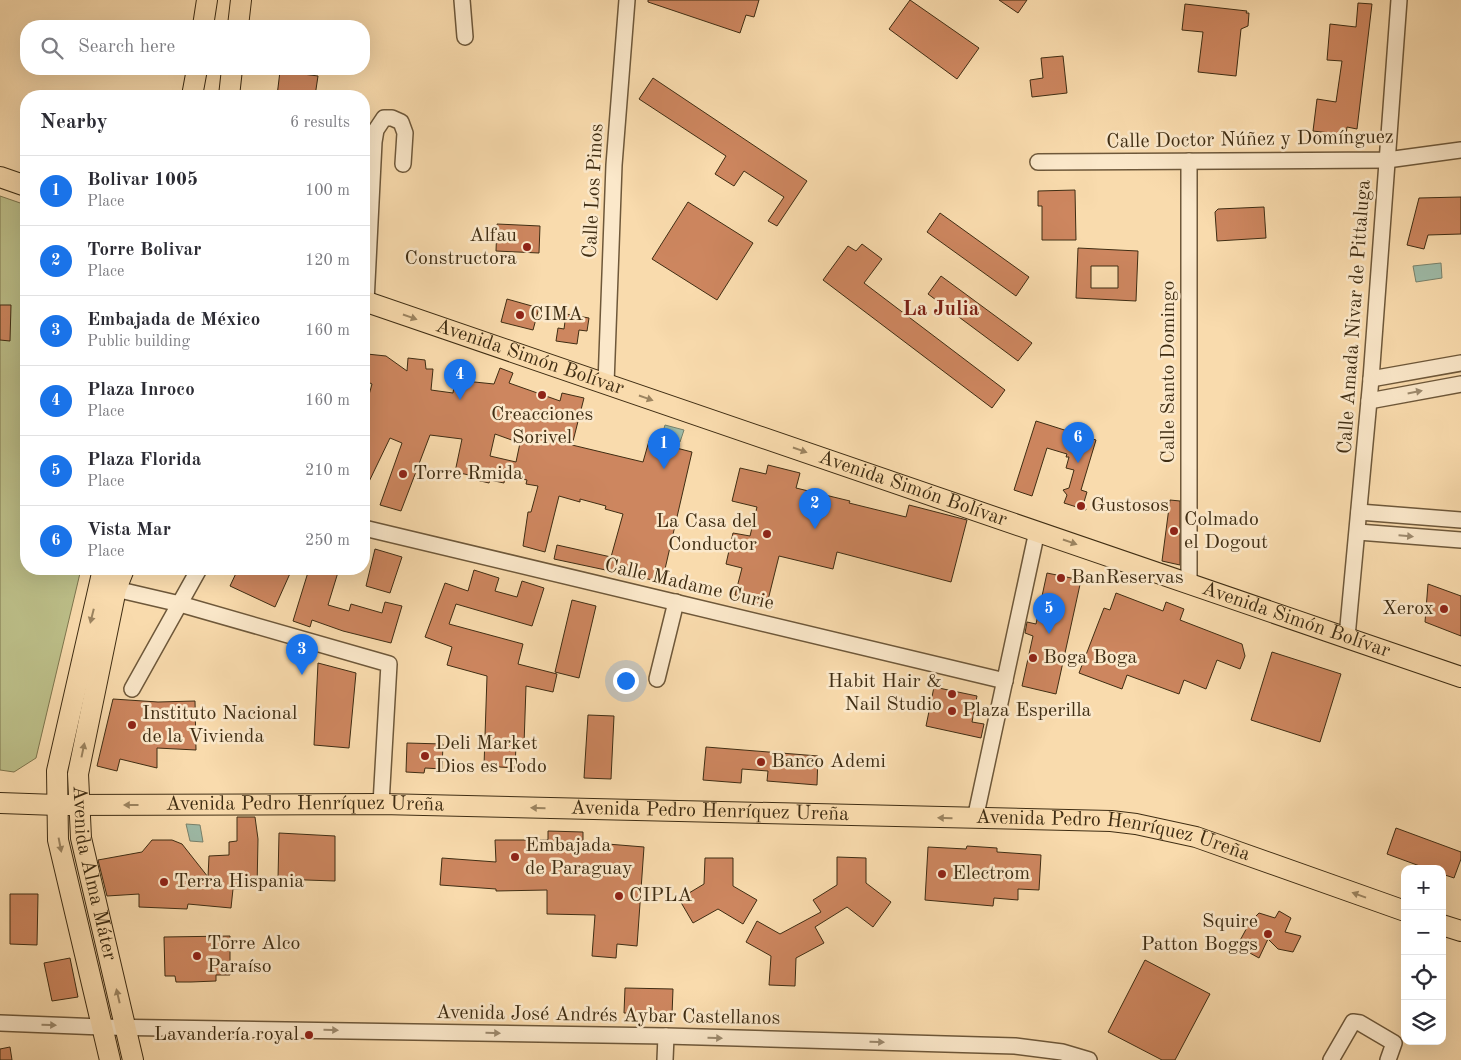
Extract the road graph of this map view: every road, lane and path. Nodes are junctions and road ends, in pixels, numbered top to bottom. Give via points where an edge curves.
1 (207, 0) edge
2 (241, 0) edge
3 (462, 0) edge
4 (627, 0) edge
5 (1399, 0) edge
6 (204, 20) edge
7 (239, 20) edge
8 (465, 37) dead end
9 (195, 75) edge
10 (231, 75) edge
11 (193, 90) edge
12 (229, 90) edge
13 (1461, 150) edge
14 (1387, 160) junction
15 (1189, 161) junction
16 (1038, 162) dead end
17 (403, 164) dead end
18 (0, 177) edge
19 (20, 184) edge
20 (370, 213) edge
21 (370, 304) edge
22 (1461, 363) edge
23 (1371, 379) junction
24 (606, 384) junction
25 (1461, 384) edge
26 (1369, 401) junction
27 (1359, 512) junction
28 (1461, 520) edge
29 (370, 529) edge
30 (1037, 531) junction
31 (1358, 532) junction
32 (1461, 540) edge
33 (196, 575) edge
34 (106, 581) edge
35 (1189, 582) junction
36 (676, 602) junction
37 (180, 604) junction
38 (1347, 637) junction
39 (1461, 677) edge
40 (657, 679) dead end
41 (1005, 680) junction
42 (132, 689) dead end
43 (0, 803) edge
44 (381, 804) junction
45 (57, 805) junction
46 (78, 805) junction
47 (975, 819) junction
48 (1402, 910) edge
49 (1446, 926) edge
50 (1461, 932) edge
51 (0, 1023) edge
52 (125, 1026) junction
53 (102, 1027) junction
54 (666, 1036) junction
55 (110, 1060) edge
56 (133, 1060) edge
57 (665, 1060) edge
58 (1089, 1060) edge
59 (1331, 1060) edge
60 (1388, 1060) edge

1 - 6 main road
2 - 7 main road
3 - 8 street
4 - 24 street, Calle Los Pinos via 614,165
5 - 14 street, Calle Amada Nivar de Pittaluga
9 - 11 main road
10 - 12 main road
13 - 14 street, Calle Doctor Núñez y Domínguez
14 - 15 street, Calle Doctor Núñez y Domínguez
14 - 23 street, Calle Amada Nivar de Pittaluga
15 - 16 street, Calle Doctor Núñez y Domínguez
15 - 35 street, Calle Santo Domingo
17 - 20 street via 405,133 401,122 384,118 376,130 374,142
18 - 19 main road
21 -> 24 main road, Avenida Simón Bolívar
22 - 23 street
23 - 26 street, Calle Amada Nivar de Pittaluga
24 -> 30 main road, Avenida Simón Bolívar
26 -> 25 street
26 - 27 street, Calle Amada Nivar de Pittaluga
27 - 28 street
27 - 31 street, Calle Amada Nivar de Pittaluga
29 - 36 street, Calle Madame Curie
30 -> 35 main road, Avenida Simón Bolívar
30 - 41 street
31 -> 32 street
31 - 38 street, Calle Amada Nivar de Pittaluga
33 - 37 street
34 - 37 street
34 -> 45 main road, Avenida Alma Máter via 57,771
46 -> 34 main road, Avenida Alma Máter via 78,774
35 - 38 main road, Avenida Simón Bolívar
36 - 40 street
36 - 41 street, Calle Madame Curie
37 - 42 street
37 - 44 street via 389,664
38 - 39 main road, Avenida Simón Bolívar
41 - 47 street
43 - 45 main road, Avenida Pedro Henríquez Ureña
44 -> 46 main road, Avenida Pedro Henríquez Ureña
47 -> 44 main road, Avenida Pedro Henríquez Ureña
45 - 46 main road, Avenida Pedro Henríquez Ureña
45 -> 53 main road, Avenida Alma Máter via 58,840
52 -> 46 main road, Avenida Alma Máter via 81,838
48 -> 47 main road, Avenida Pedro Henríquez Ureña via 1196,837 1160,828 1111,821
49 - 50 main road
51 -> 53 street
52 - 53 street, Avenida José Andrés Aybar Castellanos
52 -> 54 street, Avenida José Andrés Aybar Castellanos
52 - 56 main road, Avenida Alma Máter
53 - 55 main road, Avenida Alma Máter
54 - 57 street
54 -> 58 street, Avenida José Andrés Aybar Castellanos via 1015,1046 1062,1052
59 - 60 street via 1353,1022 1360,1022 1394,1043

